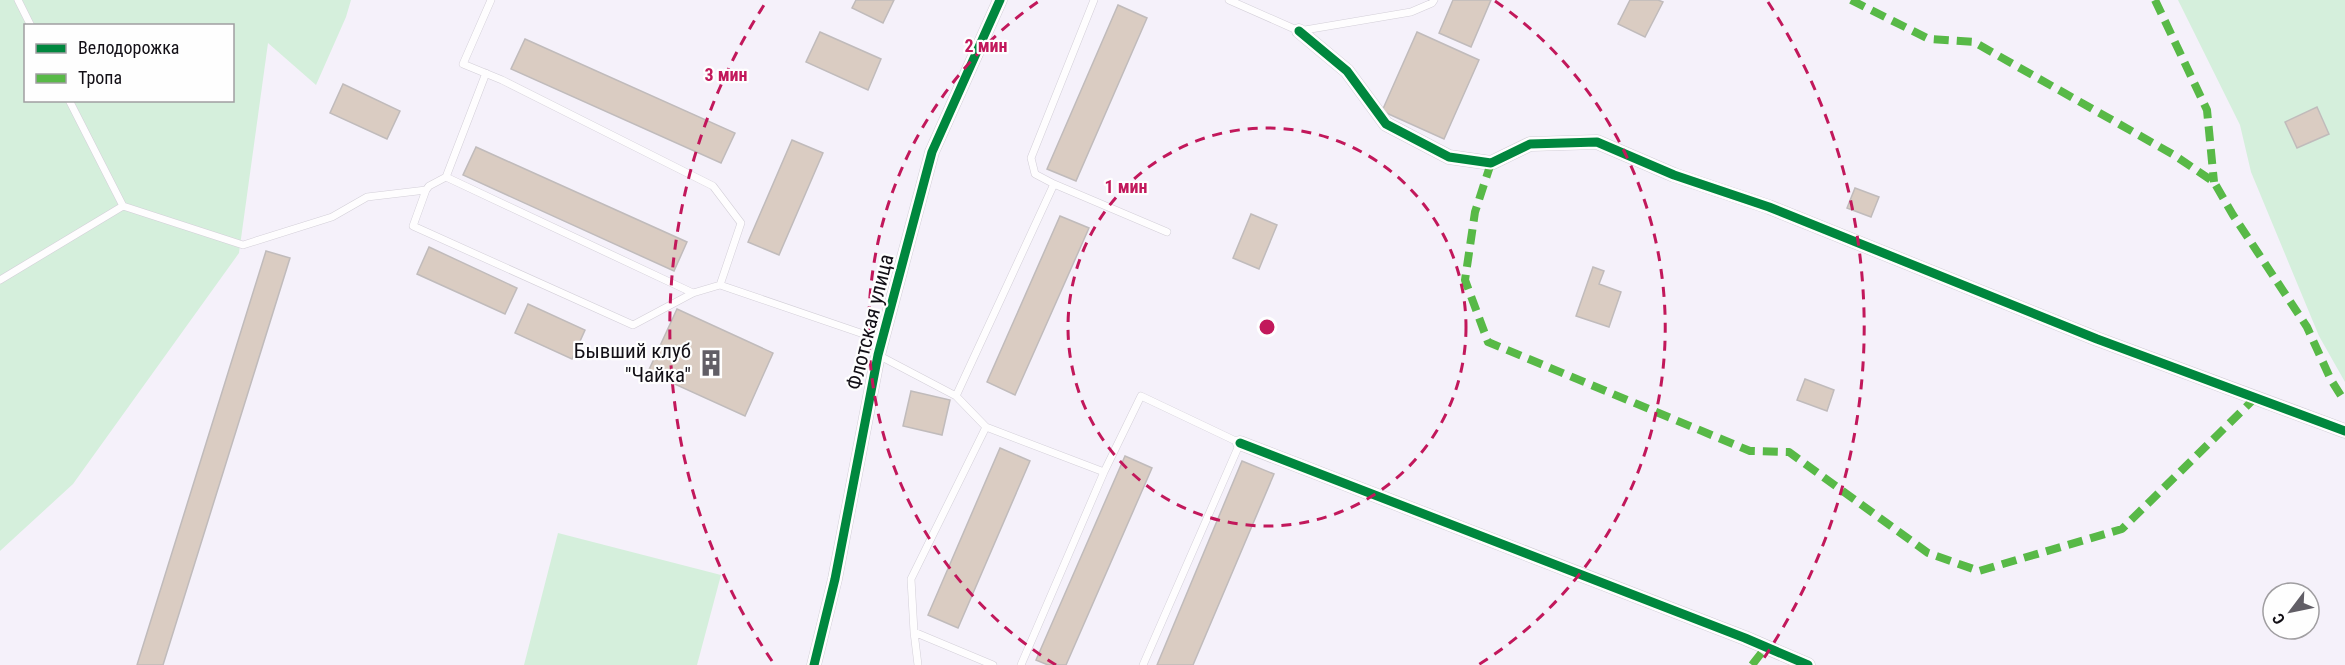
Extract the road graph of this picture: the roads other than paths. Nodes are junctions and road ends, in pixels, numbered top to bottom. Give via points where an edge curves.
1 (18, 0) edge
2 (491, 0) edge
3 (1000, 0) edge
4 (1094, 0) edge
5 (1229, 0) edge
6 (1434, 0) edge
7 (30, 24) edge
8 (1299, 31) junction
9 (486, 73) junction
10 (70, 102) edge
11 (446, 177) junction
12 (1054, 184) junction
13 (426, 190) junction
14 (123, 206) junction
15 (1167, 232) dead end
16 (0, 280) edge
17 (720, 285) junction
18 (693, 293) junction
19 (881, 340) junction
20 (878, 355) junction
21 (956, 396) junction
22 (986, 427) junction
23 (2345, 431) edge
24 (1240, 442) junction
25 (1104, 472) junction
26 (914, 632) junction
27 (814, 665) edge
28 (918, 665) edge
29 (993, 665) edge
30 (1021, 665) edge
31 (1143, 665) edge
32 (1808, 665) edge

1 - 7 lane
2 - 9 lane via 463,64
3 - 19 street, Флотская улица via 933,152
4 - 12 lane via 1031,158 1035,174
5 - 8 lane
6 - 8 lane via 1411,12
8 - 23 street via 1347,71 1386,124 1449,157 1491,163 1530,144 1597,142 2097,339
9 - 11 lane
9 - 17 lane via 713,186 741,223
10 - 14 lane
11 - 13 lane
11 - 18 lane
12 - 15 lane
12 - 21 lane
13 - 14 lane via 367,197 332,217 243,245
13 - 18 lane via 413,226 633,325
14 - 16 lane
17 - 18 lane
17 - 19 lane
19 - 20 street, Флотская улица
20 - 21 lane
20 - 27 street, Флотская улица via 835,579
21 - 22 lane
22 - 25 lane
22 - 26 lane via 911,579
24 - 25 lane via 1142,396
24 - 31 lane
24 - 32 street
25 - 30 lane
26 - 28 lane
26 - 29 lane

